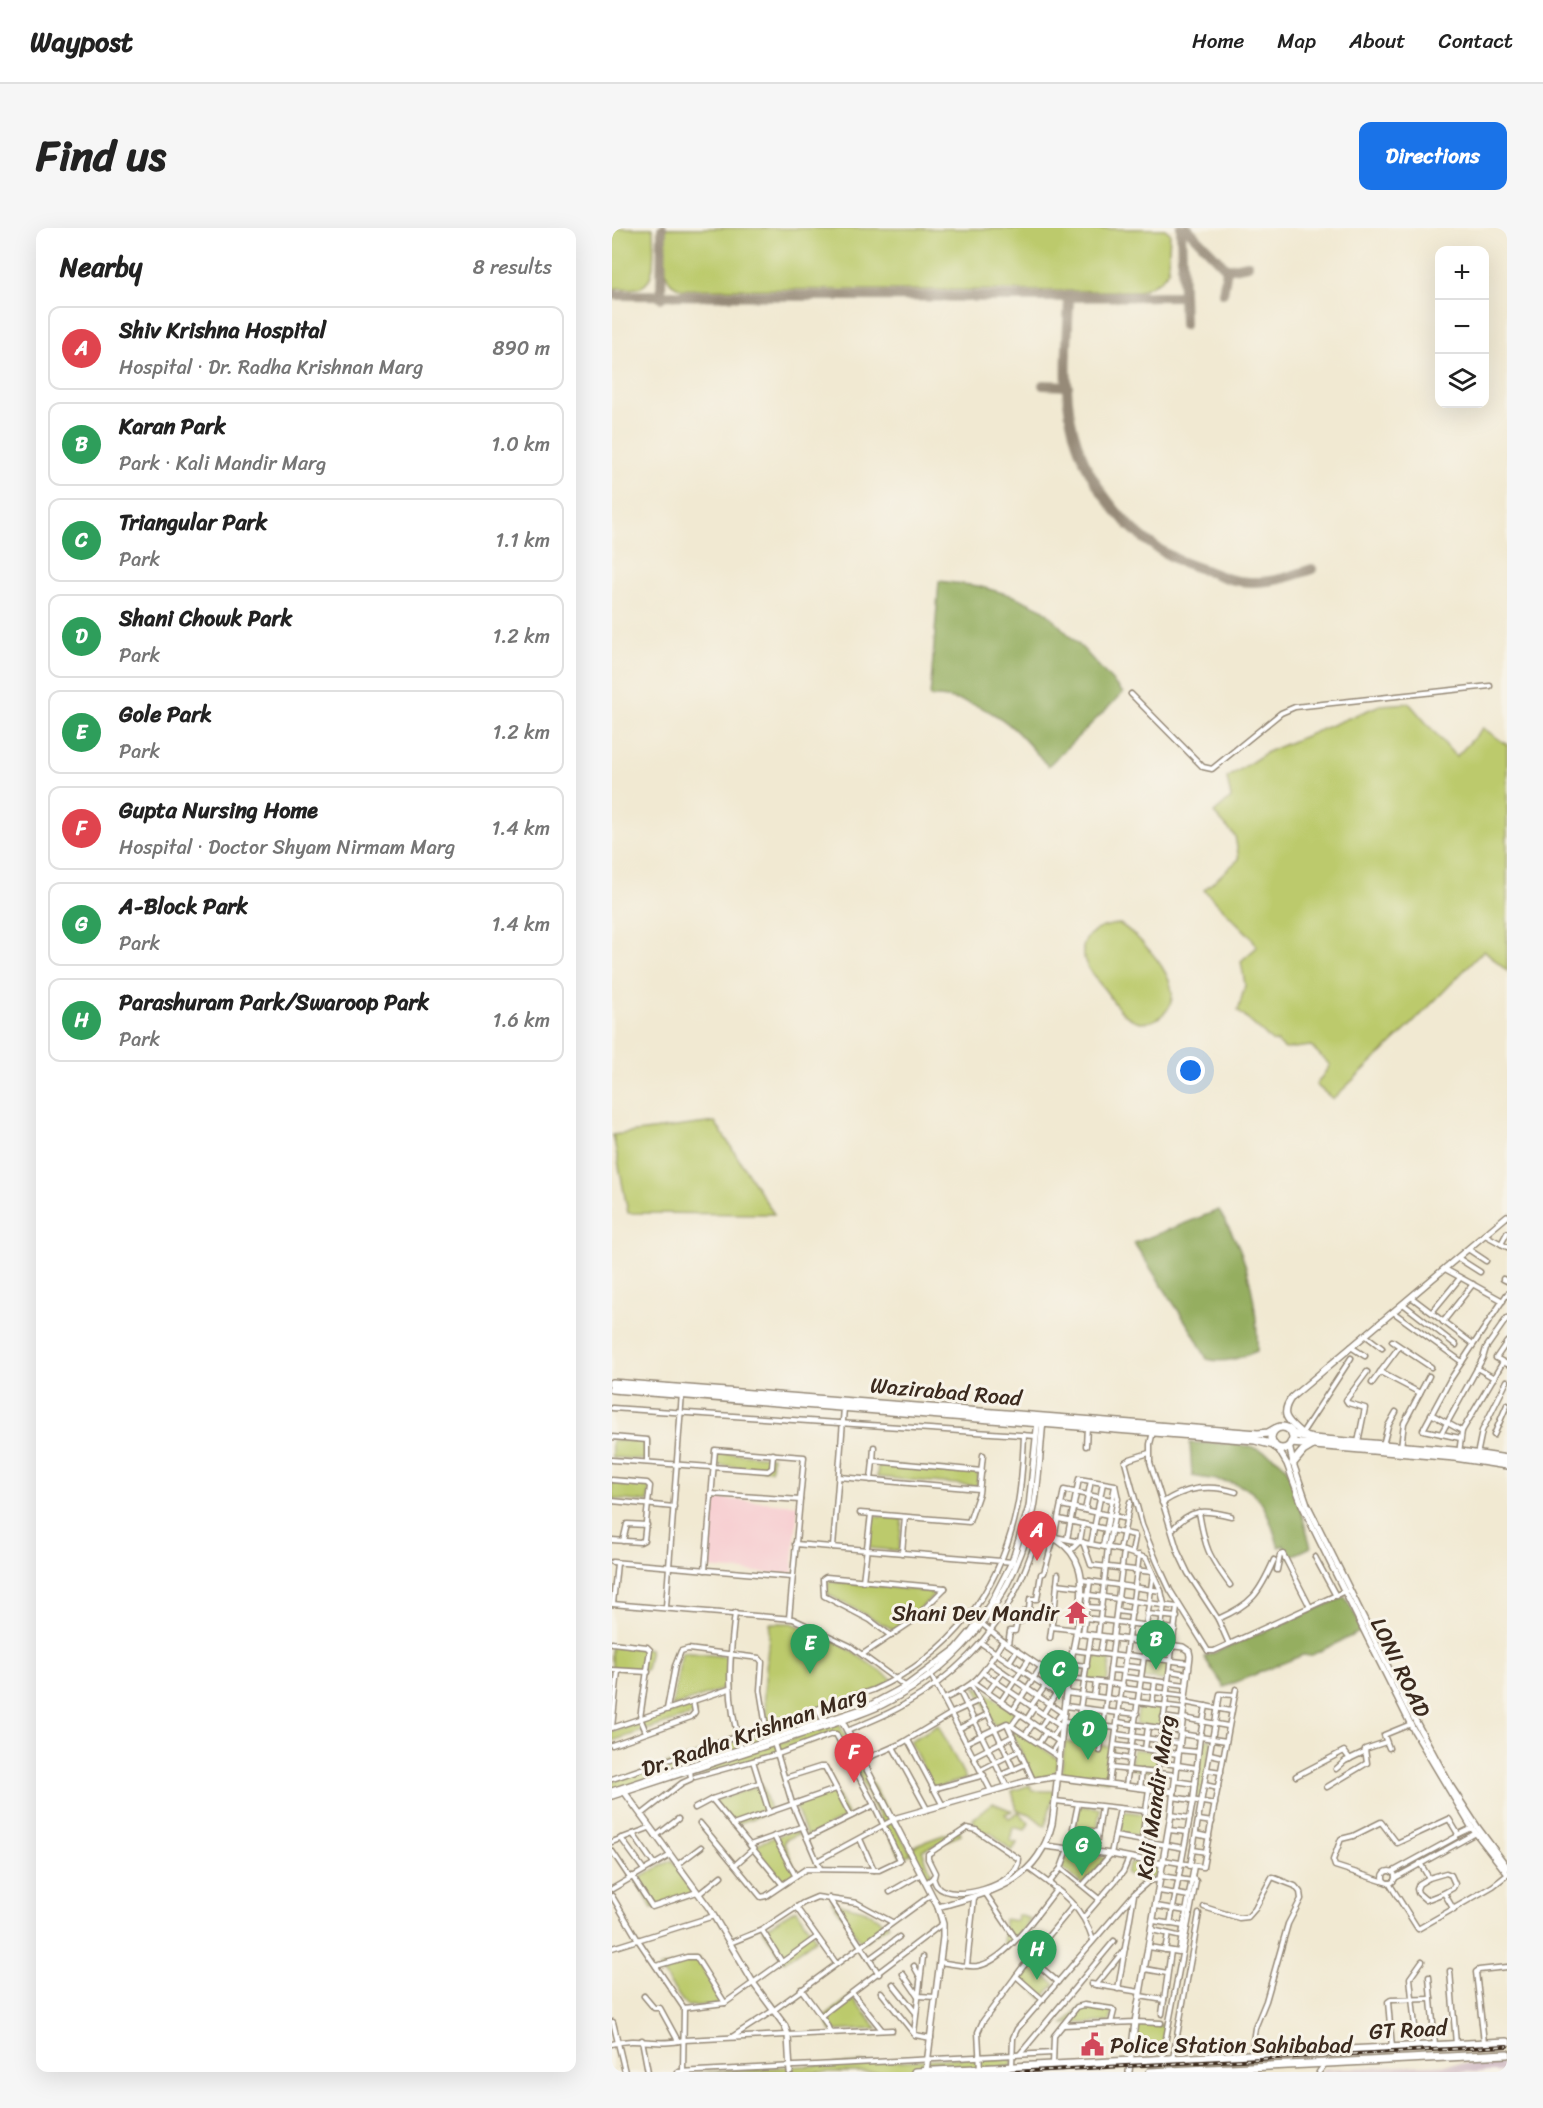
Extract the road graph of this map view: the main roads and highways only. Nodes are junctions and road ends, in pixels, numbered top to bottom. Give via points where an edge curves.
1 (612, 1383) edge
2 (612, 1389) edge
3 (682, 1391) junction
4 (1041, 1420) junction
5 (1275, 1429) junction
6 (1292, 1434) junction
7 (1290, 1444) junction
8 (1315, 1444) junction
9 (1276, 1446) junction
10 (1401, 1449) junction
11 (1458, 1454) junction
12 (1506, 1459) edge
13 (1291, 1465) road end
14 (1507, 2042) edge
15 (1507, 2054) edge
16 (1275, 2069) edge
17 (1229, 2070) edge
18 (1175, 2071) edge
19 (1196, 2071) edge
20 (915, 2072) edge
21 (926, 2072) edge
22 (1150, 2072) edge
23 (1160, 2072) edge

1 - 3 main road, Wazirabad Road
2 - 3 main road, Wazirabad Road
3 - 4 main road, Wazirabad Road
3 - 4 main road, Wazirabad Road via 844,1408
4 - 5 main road, Wazirabad Road via 1258,1434
4 - 9 main road, Wazirabad Road via 1255,1440
5 - 6 main road via 1286,1428
5 - 9 main road via 1271,1437
6 - 7 main road
6 - 10 main road
7 - 8 main road
7 - 9 main road via 1285,1448
8 - 10 main road
8 - 13 main road
10 - 11 main road
11 - 12 main road
11 - 12 main road
14 - 21 main road, GT Road
15 - 16 main road, GT Road
16 - 17 main road, GT Road
17 - 19 main road, GT Road
18 - 19 main road, GT Road
18 - 23 main road, GT Road
20 - 21 main road, GT Road
22 - 23 main road, GT Road

